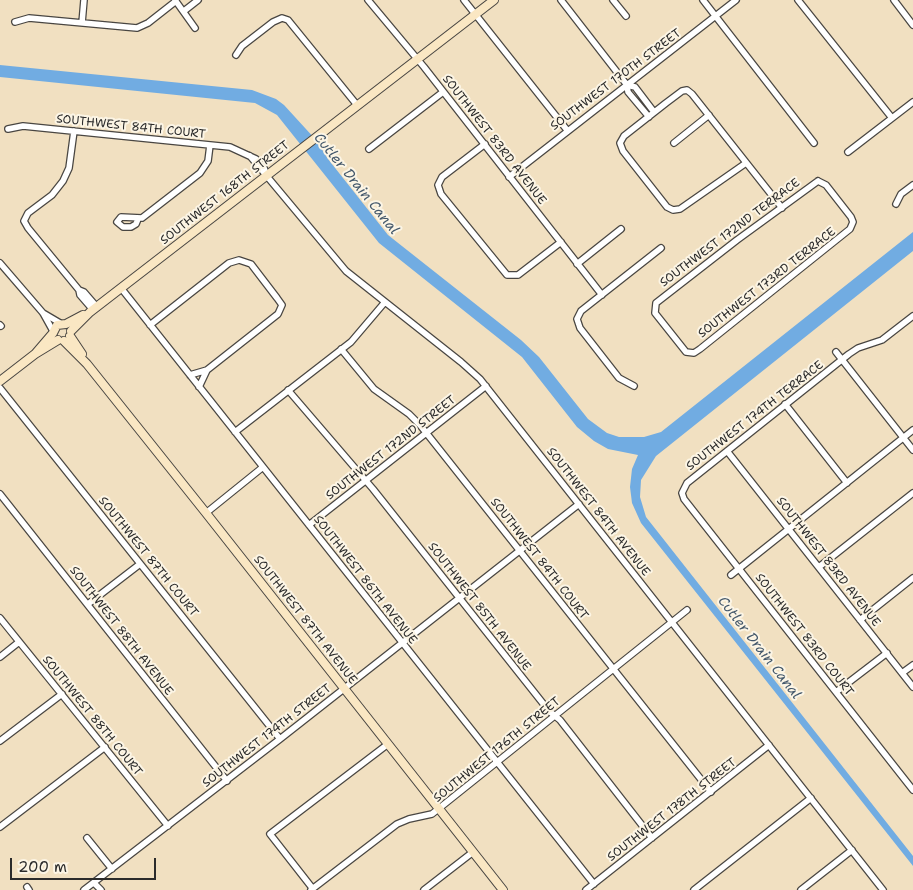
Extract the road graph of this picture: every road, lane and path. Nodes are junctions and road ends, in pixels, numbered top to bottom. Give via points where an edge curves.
1 (84, 0) edge
2 (198, 0) edge
3 (368, 0) edge
4 (464, 0) edge
5 (494, 0) edge
6 (561, 0) edge
7 (613, 0) edge
8 (703, 0) edge
9 (736, 0) edge
10 (798, 0) edge
11 (894, 0) edge
12 (175, 1) edge
13 (184, 11) junction
14 (476, 14) junction
15 (626, 16) dead end
16 (716, 16) junction
17 (15, 22) dead end
18 (82, 23) junction
19 (913, 25) edge
20 (195, 28) dead end
21 (236, 55) dead end
22 (417, 59) junction
23 (627, 85) junction
24 (443, 92) junction
25 (913, 102) edge
26 (357, 105) junction
27 (654, 112) junction
28 (709, 115) junction
29 (648, 117) junction
30 (892, 118) junction
31 (8, 129) dead end
32 (567, 130) junction
33 (74, 131) junction
34 (674, 143) dead end
35 (814, 143) dead end
36 (485, 144) junction
37 (210, 145) junction
38 (369, 149) dead end
39 (848, 152) dead end
40 (746, 162) junction
41 (266, 176) junction
42 (509, 176) junction
43 (913, 185) edge
44 (896, 204) dead end
45 (782, 208) junction
46 (138, 219) dead end
47 (853, 224) joint
48 (621, 229) dead end
49 (561, 242) junction
50 (661, 248) dead end
51 (0, 263) edge
52 (577, 264) junction
53 (121, 288) junction
54 (602, 295) junction
55 (385, 302) junction
56 (93, 310) junction
57 (43, 313) junction
58 (913, 316) edge
59 (63, 324) junction
60 (150, 325) junction
61 (62, 336) junction
62 (341, 349) junction
63 (836, 352) dead end
64 (691, 353) joint
65 (842, 360) junction
66 (207, 370) junction
67 (190, 375) junction
68 (0, 381) edge
69 (199, 386) junction
70 (486, 386) junction
71 (634, 386) dead end
72 (0, 388) edge
73 (288, 390) junction
74 (786, 404) junction
75 (913, 430) edge
76 (235, 432) junction
77 (426, 433) junction
78 (904, 438) junction
79 (913, 450) edge
80 (727, 451) junction
81 (264, 467) junction
82 (365, 480) junction
83 (848, 483) junction
84 (682, 490) joint
85 (913, 493) edge
86 (0, 494) edge
87 (579, 504) junction
88 (206, 513) junction
89 (309, 525) junction
90 (789, 529) junction
91 (520, 551) junction
92 (140, 564) junction
93 (819, 567) junction
94 (739, 569) junction
95 (731, 575) dead end
96 (913, 578) edge
97 (460, 598) junction
98 (88, 604) junction
99 (687, 610) dead end
100 (0, 618) edge
101 (860, 620) junction
102 (672, 622) junction
103 (19, 642) junction
104 (402, 644) junction
105 (886, 653) junction
106 (0, 657) edge
107 (913, 665) edge
108 (614, 669) junction
109 (902, 673) junction
110 (913, 687) edge
111 (345, 689) junction
112 (836, 692) junction
113 (62, 694) junction
114 (555, 716) junction
115 (280, 740) junction
116 (0, 742) edge
117 (388, 744) junction
118 (769, 745) junction
119 (105, 747) junction
120 (497, 762) junction
121 (227, 780) junction
122 (913, 790) edge
123 (711, 792) junction
124 (811, 798) junction
125 (439, 809) junction
126 (168, 826) junction
127 (0, 827) edge
128 (87, 838) dead end
129 (652, 838) junction
130 (852, 850) junction
131 (473, 852) junction
132 (112, 869) junction
133 (94, 883) junction
134 (594, 884) junction
135 (312, 889) edge
136 (84, 890) edge
137 (101, 890) edge
138 (424, 890) edge
139 (503, 890) edge
140 (586, 890) edge
141 (694, 890) edge
142 (801, 890) edge
143 (883, 890) edge

1 - 18 street
2 - 13 street
3 - 22 street, SOUTHWEST 83RD AVENUE
4 - 14 street
5 - 14 street, SOUTHWEST 168TH STREET
6 - 23 street
7 - 15 street
8 - 16 street
9 - 16 street, SOUTHWEST 170TH STREET
10 - 30 street
11 - 19 street
12 - 13 street
12 - 18 street via 140,27
13 - 20 street
14 - 22 street, SOUTHWEST 168TH STREET
14 - 32 street
16 - 23 street, SOUTHWEST 170TH STREET
16 - 35 street
17 - 18 street via 29,18
21 - 26 street via 242,46 273,22 285,19
22 - 24 street, SOUTHWEST 83RD AVENUE
22 - 26 street, SOUTHWEST 168TH STREET
23 - 27 street via 635,87
23 - 29 street via 628,92
23 - 32 street, SOUTHWEST 170TH STREET
24 - 36 street, SOUTHWEST 83RD AVENUE
24 - 38 street
25 - 30 street
26 - 41 street, SOUTHWEST 168TH STREET
27 - 28 street via 687,90
27 - 29 street
28 - 34 street
28 - 40 street
29 - 40 street via 620,143 639,172 673,210 680,209
30 - 39 street
31 - 33 street, SOUTHWEST 84TH COURT via 23,126
32 - 42 street, SOUTHWEST 170TH STREET
33 - 37 street, SOUTHWEST 84TH COURT
33 - 56 street via 69,168 63,181 52,195 28,213 24,221 79,290 84,292
36 - 42 street, SOUTHWEST 83RD AVENUE
36 - 49 street via 446,174 439,182 441,194 502,271 510,276 521,273
37 - 41 street, SOUTHWEST 84TH COURT via 236,148 250,156
37 - 46 street via 204,169
40 - 45 street
41 - 53 street, SOUTHWEST 168TH STREET
41 - 55 street, SOUTHWEST 84TH AVENUE via 342,266
42 - 49 street, SOUTHWEST 83RD AVENUE
43 - 44 street via 901,194
45 - 47 street, SOUTHWEST 172ND TERRACE via 812,184 821,182 852,217
45 - 64 street, SOUTHWEST 172ND TERRACE via 654,306 655,313 681,347
47 - 64 street, SOUTHWEST 173RD TERRACE via 849,231
48 - 52 street
49 - 52 street, SOUTHWEST 83RD AVENUE
50 - 54 street
51 - 57 street, SOUTHWEST 87TH AVENUE
52 - 54 street, SOUTHWEST 83RD AVENUE
53 - 56 street, SOUTHWEST 168TH STREET
53 - 60 street, SOUTHWEST 86TH AVENUE
54 - 71 street via 581,311 577,319 580,328 619,378
55 - 62 street via 357,336
55 - 70 street, SOUTHWEST 84TH AVENUE via 470,368
56 - 59 street, SOUTHWEST 168TH STREET
56 - 61 street, SOUTHWEST 168TH STREET
57 - 59 street, SOUTHWEST 87TH AVENUE
57 - 61 street, SOUTHWEST 87TH AVENUE
58 - 65 street, SOUTHWEST 174TH TERRACE via 882,340 858,348
59 - 61 street
59 - 61 street, SOUTHWEST 168TH STREET
60 - 66 street via 229,263 238,260 251,264 282,308 268,323
60 - 67 street, SOUTHWEST 86TH AVENUE
61 - 68 street, SOUTHWEST 168TH STREET
61 - 88 street, SOUTHWEST 87TH AVENUE
62 - 73 street
62 - 77 street, SOUTHWEST 84TH COURT via 368,384 412,417
63 - 65 street
65 - 74 street, SOUTHWEST 174TH TERRACE
65 - 78 street
66 - 67 street
66 - 69 street
67 - 69 street, SOUTHWEST 86TH AVENUE
69 - 76 street, SOUTHWEST 86TH AVENUE
70 - 77 street, SOUTHWEST 172ND STREET
70 - 87 street, SOUTHWEST 84TH AVENUE
72 - 92 street, SOUTHWEST 87TH COURT
73 - 76 street
73 - 82 street, SOUTHWEST 85TH AVENUE
74 - 80 street, SOUTHWEST 174TH TERRACE
74 - 83 street
75 - 78 street
76 - 81 street, SOUTHWEST 86TH AVENUE
77 - 82 street, SOUTHWEST 172ND STREET
77 - 91 street, SOUTHWEST 84TH COURT
78 - 79 street
78 - 83 street
80 - 84 street, SOUTHWEST 174TH TERRACE
80 - 90 street, SOUTHWEST 83RD AVENUE
81 - 88 street
81 - 89 street, SOUTHWEST 86TH AVENUE
82 - 89 street, SOUTHWEST 172ND STREET
82 - 97 street, SOUTHWEST 85TH AVENUE
83 - 90 street
84 - 94 street, SOUTHWEST 83RD COURT via 684,499
85 - 93 street
86 - 98 street, SOUTHWEST 88TH AVENUE
87 - 91 street, SOUTHWEST 174TH STREET
87 - 102 street, SOUTHWEST 84TH AVENUE
88 - 111 street, SOUTHWEST 87TH AVENUE
89 - 104 street, SOUTHWEST 86TH AVENUE
90 - 93 street, SOUTHWEST 83RD AVENUE
90 - 94 street
91 - 97 street, SOUTHWEST 174TH STREET
91 - 108 street, SOUTHWEST 84TH COURT
92 - 98 street
92 - 115 street, SOUTHWEST 87TH COURT
93 - 101 street, SOUTHWEST 83RD AVENUE
94 - 95 street
94 - 112 street, SOUTHWEST 83RD COURT
96 - 101 street
97 - 104 street, SOUTHWEST 174TH STREET
97 - 114 street, SOUTHWEST 85TH AVENUE
98 - 121 street, SOUTHWEST 88TH AVENUE
99 - 102 street, SOUTHWEST 176TH STREET
100 - 103 street, SOUTHWEST 88TH COURT
101 - 105 street, SOUTHWEST 83RD AVENUE
102 - 108 street, SOUTHWEST 176TH STREET
102 - 118 street, SOUTHWEST 84TH AVENUE
103 - 106 street
103 - 113 street, SOUTHWEST 88TH COURT
104 - 111 street, SOUTHWEST 174TH STREET
104 - 120 street, SOUTHWEST 86TH AVENUE
105 - 109 street, SOUTHWEST 83RD AVENUE
105 - 112 street
107 - 109 street
108 - 114 street, SOUTHWEST 176TH STREET
108 - 123 street, SOUTHWEST 84TH COURT
109 - 110 street, SOUTHWEST 83RD AVENUE
111 - 115 street, SOUTHWEST 174TH STREET
111 - 117 street, SOUTHWEST 87TH AVENUE
112 - 122 street, SOUTHWEST 83RD COURT
113 - 116 street
113 - 119 street, SOUTHWEST 88TH COURT
114 - 120 street, SOUTHWEST 176TH STREET
114 - 129 street, SOUTHWEST 85TH AVENUE
115 - 121 street, SOUTHWEST 174TH STREET
117 - 125 street, SOUTHWEST 87TH AVENUE
117 - 135 street via 270,834
118 - 123 street, SOUTHWEST 178TH STREET
118 - 124 street, SOUTHWEST 84TH AVENUE
119 - 126 street, SOUTHWEST 88TH COURT
119 - 127 street
120 - 125 street, SOUTHWEST 176TH STREET
120 - 134 street, SOUTHWEST 86TH AVENUE
121 - 126 street, SOUTHWEST 174TH STREET
123 - 129 street, SOUTHWEST 178TH STREET
124 - 130 street, SOUTHWEST 84TH AVENUE
124 - 141 street
125 - 131 street, SOUTHWEST 87TH AVENUE
125 - 135 street, SOUTHWEST 176TH STREET via 397,824
126 - 132 street, SOUTHWEST 174TH STREET
128 - 132 street
129 - 134 street, SOUTHWEST 178TH STREET
130 - 142 street
130 - 143 street, SOUTHWEST 84TH AVENUE
131 - 138 street
131 - 139 street, SOUTHWEST 87TH AVENUE
132 - 133 street, SOUTHWEST 174TH STREET
133 - 136 street, SOUTHWEST 174TH STREET
133 - 137 street
134 - 140 street, SOUTHWEST 178TH STREET

